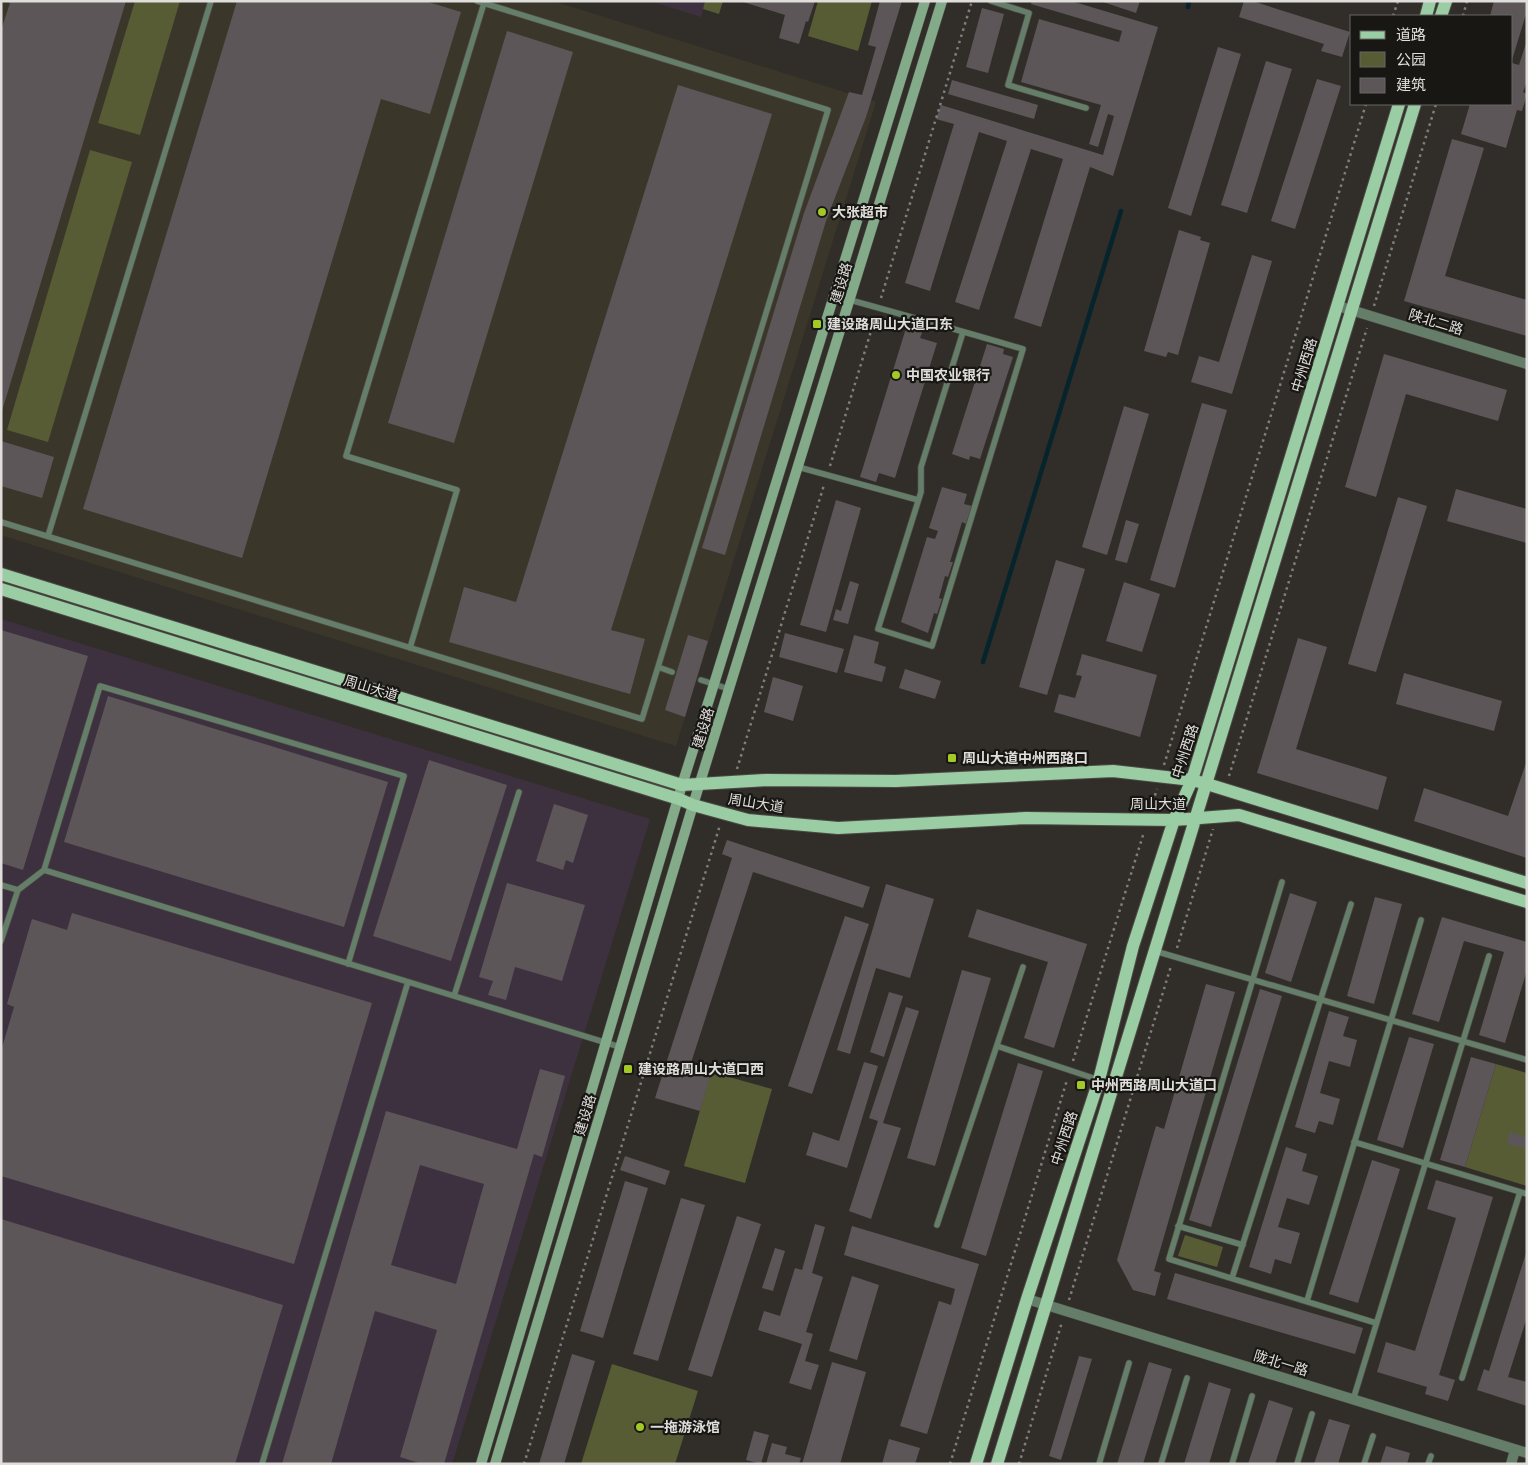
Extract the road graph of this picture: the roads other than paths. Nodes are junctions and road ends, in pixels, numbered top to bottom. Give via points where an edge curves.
1 (210, 1) edge
2 (477, 1) edge
3 (925, 1) edge
4 (942, 1) edge
5 (991, 1) edge
6 (1430, 1) edge
7 (1446, 1) edge
8 (484, 3) junction
9 (1426, 15) edge
10 (1442, 15) edge
11 (1399, 105) edge
12 (1415, 105) edge
13 (1086, 108) dead end
14 (850, 300) junction
15 (1338, 306) junction
16 (1352, 311) junction
17 (963, 332) junction
18 (1527, 364) edge
19 (798, 467) junction
20 (918, 500) junction
21 (1, 522) edge
22 (48, 536) junction
23 (1, 574) edge
24 (1, 589) edge
25 (410, 648) junction
26 (658, 667) junction
27 (672, 672) dead end
28 (700, 680) dead end
29 (714, 684) junction
30 (729, 689) junction
31 (1192, 780) junction
32 (700, 784) junction
33 (1207, 784) junction
34 (682, 785) junction
35 (519, 792) dead end
36 (679, 799) junction
37 (693, 805) junction
38 (1197, 819) junction
39 (1174, 820) junction
40 (44, 870) junction
41 (1282, 882) dead end
42 (1527, 883) edge
43 (1, 885) edge
44 (18, 890) junction
45 (1527, 902) edge
46 (1351, 904) dead end
47 (1420, 920) dead end
48 (1, 941) edge
49 (1155, 951) junction
50 (1488, 956) dead end
51 (348, 964) junction
52 (1023, 967) dead end
53 (1254, 980) junction
54 (408, 982) junction
55 (454, 996) junction
56 (1321, 1000) junction
57 (1391, 1020) junction
58 (1462, 1041) junction
59 (606, 1043) junction
60 (997, 1046) junction
61 (620, 1047) junction
62 (1527, 1060) edge
63 (1099, 1080) junction
64 (1354, 1142) junction
65 (1425, 1163) junction
66 (1524, 1193) edge
67 (938, 1225) dead end
68 (1178, 1226) junction
69 (1243, 1245) junction
70 (1232, 1278) junction
71 (1027, 1299) junction
72 (1307, 1302) junction
73 (1046, 1305) junction
74 (1376, 1323) junction
75 (1129, 1363) dead end
76 (1187, 1378) dead end
77 (1462, 1378) dead end
78 (1252, 1396) dead end
79 (1353, 1400) junction
80 (1312, 1414) dead end
81 (1372, 1436) dead end
82 (1515, 1450) junction
83 (1527, 1453) edge
84 (1431, 1456) dead end
85 (262, 1464) edge
86 (481, 1464) edge
87 (495, 1464) edge
88 (976, 1464) edge
89 (997, 1464) edge
90 (1099, 1464) edge
91 (1161, 1464) edge
92 (1232, 1464) edge
93 (1297, 1464) edge
94 (1364, 1464) edge
95 (1428, 1464) edge
96 (1511, 1464) edge

1 - 22 lane
2 - 8 lane
3 - 29 street, 建设路
4 - 14 street, 建设路
5 - 13 lane via 1029,13 1008,85
6 - 9 main road
7 - 10 main road
8 - 25 lane via 346,456 458,490
8 - 26 lane via 828,110
11 - 15 main road, 中州西路
12 - 16 main road
14 - 17 lane
14 - 19 street, 建设路
15 - 16 street, 陕北二路
15 - 31 main road, 中州西路
16 - 18 street, 陕北二路
16 - 33 main road
17 - 20 lane via 921,467
17 - 20 lane via 1023,349 932,646 878,629
19 - 20 lane
19 - 30 street, 建设路
21 - 22 lane
22 - 25 lane
23 - 34 main road, 周山大道
24 - 36 main road, 周山大道
25 - 26 lane via 642,719
26 - 27 lane
28 - 29 lane
29 - 30 lane
29 - 34 street, 建设路
30 - 32 street, 建设路
31 - 32 main road, 周山大道 via 1113,771 896,781 766,780
31 - 33 main road, 周山大道
31 - 39 main road, 中州西路
32 - 34 main road, 周山大道
32 - 37 street, 建设路
33 - 38 main road
33 - 42 main road, 周山大道
34 - 36 street, 建设路
35 - 55 lane
36 - 37 main road, 周山大道
36 - 59 street, 建设路
37 - 39 main road, 周山大道 via 748,820 838,828 1026,818
37 - 61 street, 建设路
38 - 39 main road, 周山大道
38 - 45 main road, 周山大道 via 1239,815
38 - 49 main road
39 - 63 main road, 中州西路 via 1133,946
40 - 44 lane
40 - 51 lane
40 - 51 lane via 100,686 404,776
41 - 53 lane
43 - 44 lane
44 - 48 lane
46 - 56 lane
47 - 57 lane
49 - 53 lane
49 - 73 main road
50 - 58 lane
51 - 54 lane
52 - 60 lane
53 - 56 lane
53 - 68 lane
54 - 55 lane
54 - 85 lane
55 - 59 lane
56 - 57 lane
56 - 69 lane
57 - 58 lane
57 - 64 lane
58 - 62 lane
58 - 65 lane
59 - 61 lane
59 - 86 street, 建设路
60 - 63 lane
60 - 67 lane
61 - 87 street, 建设路
63 - 71 main road, 中州西路
64 - 65 lane
64 - 72 lane
65 - 66 lane
65 - 74 lane
66 - 77 lane
68 - 69 lane
68 - 70 lane via 1169,1259
69 - 70 lane
70 - 72 lane
71 - 73 street, 陇北一路
71 - 88 main road, 中州西路
72 - 74 lane
73 - 79 street, 陇北一路
73 - 89 main road
74 - 79 lane
75 - 90 lane
76 - 91 lane
78 - 92 lane
79 - 82 street, 陇北一路
80 - 93 lane
81 - 94 lane
82 - 83 street, 陇北一路
82 - 96 street
84 - 95 lane

